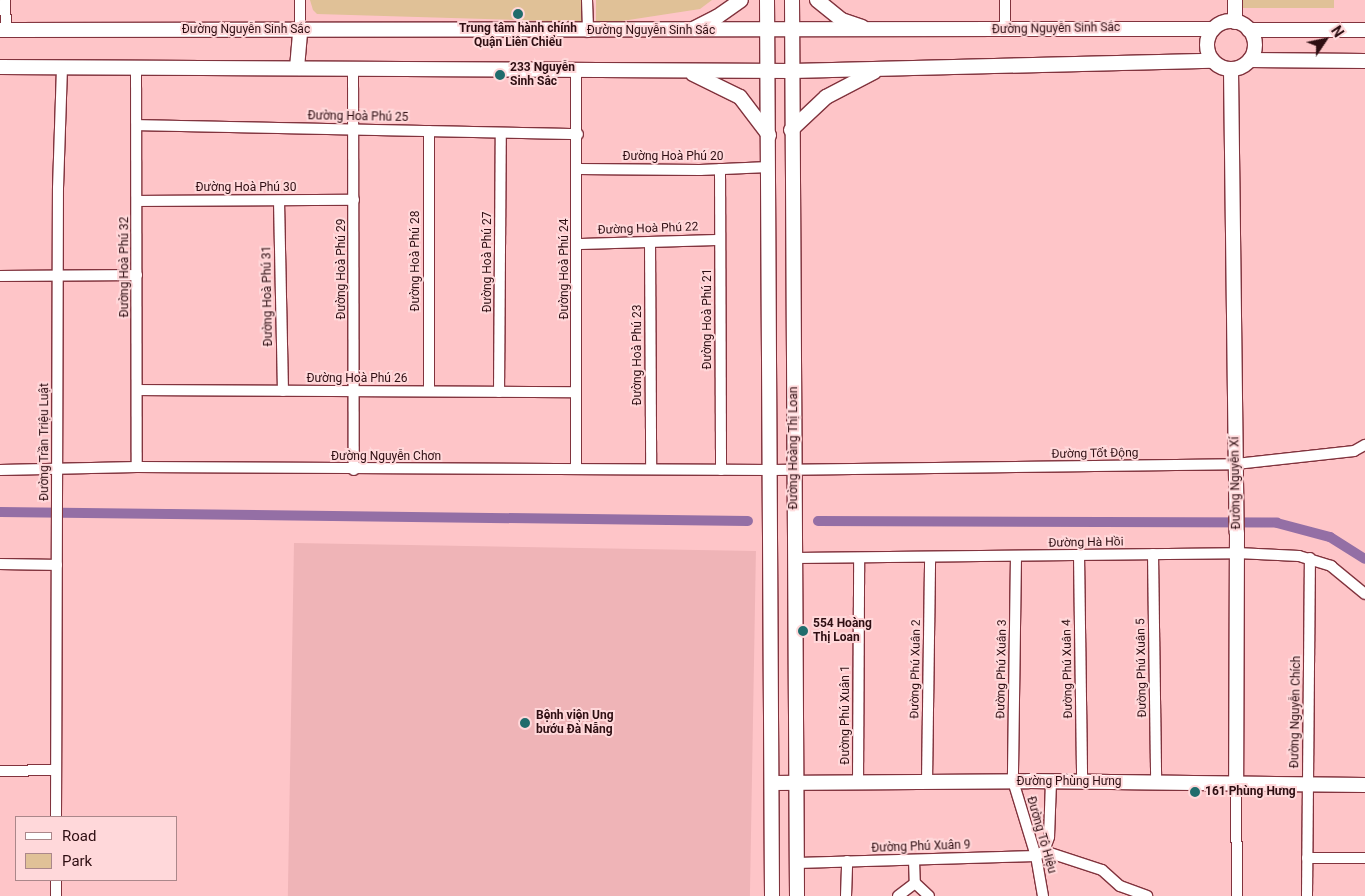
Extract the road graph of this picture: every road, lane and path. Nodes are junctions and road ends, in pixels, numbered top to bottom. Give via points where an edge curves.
1 (6, 0) edge
2 (300, 0) edge
3 (587, 0) edge
4 (741, 0) edge
5 (767, 0) edge
6 (792, 0) edge
7 (816, 0) edge
8 (1005, 0) edge
9 (1235, 0) edge
10 (1235, 22) junction
11 (1213, 29) junction
12 (3, 30) edge
13 (300, 30) junction
14 (766, 30) junction
15 (792, 30) junction
16 (1005, 30) junction
17 (1250, 30) junction
18 (1365, 30) edge
19 (688, 31) junction
20 (875, 31) junction
21 (588, 32) junction
22 (1250, 60) junction
23 (1365, 60) edge
24 (1212, 61) junction
25 (62, 66) junction
26 (0, 67) edge
27 (136, 67) junction
28 (884, 67) junction
29 (297, 68) junction
30 (353, 68) junction
31 (576, 68) junction
32 (683, 70) junction
33 (1231, 70) junction
34 (767, 71) junction
35 (792, 71) junction
36 (137, 125) junction
37 (354, 130) junction
38 (792, 130) junction
39 (429, 131) junction
40 (501, 133) junction
41 (578, 134) junction
42 (769, 135) junction
43 (769, 167) junction
44 (578, 169) junction
45 (720, 169) junction
46 (354, 200) junction
47 (279, 201) junction
48 (137, 202) junction
49 (720, 240) junction
50 (650, 242) junction
51 (577, 244) junction
52 (57, 275) junction
53 (137, 275) junction
54 (0, 276) edge
55 (137, 390) junction
56 (282, 391) junction
57 (354, 391) junction
58 (429, 392) junction
59 (499, 392) junction
60 (576, 392) junction
61 (1365, 444) edge
62 (1236, 464) junction
63 (137, 467) junction
64 (576, 469) junction
65 (651, 469) junction
66 (0, 470) edge
67 (59, 470) junction
68 (354, 470) junction
69 (720, 470) junction
70 (772, 470) junction
71 (795, 470) junction
72 (1153, 554) junction
73 (1237, 554) junction
74 (1079, 555) junction
75 (1016, 556) junction
76 (930, 557) junction
77 (795, 558) junction
78 (859, 558) junction
79 (1310, 558) junction
80 (0, 564) edge
81 (57, 565) junction
82 (1365, 594) edge
83 (56, 770) junction
84 (0, 771) edge
85 (927, 781) junction
86 (858, 782) junction
87 (1012, 782) junction
88 (1051, 782) junction
89 (1082, 782) junction
90 (1156, 782) junction
91 (772, 783) junction
92 (795, 783) junction
93 (1236, 783) junction
94 (1308, 785) junction
95 (1365, 785) edge
96 (56, 816) edge
97 (1040, 854) junction
98 (1307, 858) junction
99 (1365, 858) edge
100 (914, 860) junction
101 (847, 861) junction
102 (797, 863) junction
103 (56, 881) edge
104 (915, 883) junction
105 (56, 896) edge
106 (772, 896) edge
107 (797, 896) edge
108 (846, 896) edge
109 (898, 896) edge
110 (929, 896) edge
111 (1044, 896) edge
112 (1147, 896) edge
113 (1237, 896) edge
114 (1307, 896) edge

1 - 12 street
2 - 13 street
3 - 21 street
4 - 19 main road via 718,17
5 - 14 main road, Đường Hoàng Thị Loan
6 - 15 main road, Đường Hoàng Thị Loan
7 - 20 main road via 842,20
8 - 16 street
9 - 10 main road
10 - 11 main road via 1219,24
10 - 17 main road
11 - 16 main road, Đường Nguyễn Sinh Sắc
11 - 24 main road via 1207,48
12 - 13 main road, Đường Nguyễn Sinh Sắc
13 - 21 main road, Đường Nguyễn Sinh Sắc
13 - 29 main road
14 - 15 main road, Đường Nguyễn Sinh Sắc
14 - 19 main road, Đường Nguyễn Sinh Sắc
14 - 34 main road, Đường Hoàng Thị Loan
15 - 20 main road, Đường Nguyễn Sinh Sắc
15 - 35 main road, Đường Hoàng Thị Loan
16 - 20 main road, Đường Nguyễn Sinh Sắc
17 - 18 main road
17 - 22 main road via 1255,48
19 - 21 main road, Đường Nguyễn Sinh Sắc
22 - 23 main road
22 - 33 main road
24 - 28 main road
24 - 33 main road
25 - 26 main road
25 - 27 main road
25 - 52 street, Đường Trần Triệu Luật
27 - 29 main road
27 - 36 street, Đường Hoà Phú 32
28 - 35 main road
28 - 38 main road via 850,81 826,97
29 - 30 main road
30 - 31 main road
30 - 37 street, Đường Hoà Phú 29
31 - 32 main road
31 - 41 street, Đường Hoà Phú 24
32 - 34 main road
32 - 42 main road via 717,83 740,97
33 - 62 main road, Đường Nguyễn Xí
34 - 35 main road
34 - 42 main road, Đường Hoàng Thị Loan
35 - 38 main road, Đường Hoàng Thị Loan
36 - 37 street, Đường Hoà Phú 25
36 - 48 street, Đường Hoà Phú 32
37 - 39 street, Đường Hoà Phú 25
37 - 46 street, Đường Hoà Phú 29
38 - 71 main road, Đường Hoàng Thị Loan
39 - 40 street, Đường Hoà Phú 25
39 - 58 street, Đường Hoà Phú 28
40 - 41 street, Đường Hoà Phú 25
40 - 59 street, Đường Hoà Phú 27
41 - 44 street, Đường Hoà Phú 24
42 - 43 main road, Đường Hoàng Thị Loan
43 - 45 street, Đường Hoà Phú 20
43 - 70 main road, Đường Hoàng Thị Loan
44 - 45 street, Đường Hoà Phú 20
44 - 51 street, Đường Hoà Phú 24
45 - 49 street, Đường Hoà Phú 21
46 - 47 street, Đường Hoà Phú 30
46 - 57 street, Đường Hoà Phú 29
47 - 48 street, Đường Hoà Phú 30
47 - 56 street, Đường Hoà Phú 31
48 - 53 street, Đường Hoà Phú 32
49 - 50 street, Đường Hoà Phú 22
49 - 69 street, Đường Hoà Phú 21
50 - 51 street, Đường Hoà Phú 22
50 - 65 street, Đường Hoà Phú 23
51 - 60 street, Đường Hoà Phú 24
52 - 53 street
52 - 54 street
52 - 67 street, Đường Trần Triệu Luật
53 - 55 street, Đường Hoà Phú 32
55 - 56 street, Đường Hoà Phú 26
55 - 63 street, Đường Hoà Phú 32
56 - 57 street, Đường Hoà Phú 26
57 - 58 street, Đường Hoà Phú 26
57 - 68 street, Đường Hoà Phú 29
58 - 59 street, Đường Hoà Phú 26
59 - 60 street, Đường Hoà Phú 26
60 - 64 street, Đường Hoà Phú 24
61 - 62 street, Đường Tốt Động via 1354,450
62 - 71 street, Đường Tốt Động
62 - 73 main road, Đường Nguyễn Xí
63 - 67 street, Đường Nguyễn Chơn
63 - 68 street, Đường Nguyễn Chơn
64 - 65 street, Đường Nguyễn Chơn
64 - 68 street, Đường Nguyễn Chơn
65 - 69 street, Đường Nguyễn Chơn
66 - 67 street, Đường Nguyễn Chơn
67 - 81 street, Đường Trần Triệu Luật
69 - 70 street, Đường Nguyễn Chơn
70 - 71 street, Đường Nguyễn Chơn
70 - 91 main road, Đường Hoàng Thị Loan
71 - 77 main road, Đường Hoàng Thị Loan
72 - 73 street, Đường Hà Hồi
72 - 74 street, Đường Hà Hồi
72 - 90 street, Đường Phú Xuân 5
73 - 79 street, Đường Hà Hồi
73 - 93 main road, Đường Nguyễn Xí
74 - 75 street, Đường Hà Hồi
74 - 89 street, Đường Phú Xuân 4
75 - 76 street, Đường Hà Hồi
75 - 87 street, Đường Phú Xuân 3
76 - 78 street, Đường Hà Hồi
76 - 85 street, Đường Phú Xuân 2
77 - 78 street, Đường Hà Hồi
77 - 92 main road, Đường Hoàng Thị Loan
78 - 86 street, Đường Phú Xuân 1
79 - 82 street, Đường Hà Hồi via 1331,566
79 - 94 street, Đường Nguyễn Chích
80 - 81 street
81 - 83 street, Đường Trần Triệu Luật
83 - 84 street
83 - 96 street, Đường Trần Triệu Luật
85 - 86 main road, Đường Phùng Hưng
85 - 87 main road, Đường Phùng Hưng
86 - 92 main road, Đường Phùng Hưng
87 - 88 main road, Đường Phùng Hưng
87 - 97 street, Đường Tô Hiệu
88 - 89 main road, Đường Phùng Hưng
88 - 97 street via 1049,837
89 - 90 main road, Đường Phùng Hưng
90 - 93 main road, Đường Phùng Hưng
91 - 92 main road, Đường Phùng Hưng
91 - 106 main road, Đường Hoàng Thị Loan
92 - 102 main road, Đường Hoàng Thị Loan
93 - 94 main road, Đường Phùng Hưng
93 - 113 street, Đường Nguyễn Xí
94 - 95 main road, Đường Phùng Hưng
94 - 98 street, Đường Nguyễn Chích
97 - 100 street, Đường Phú Xuân 9
97 - 111 street, Đường Tô Hiệu
97 - 112 street, Đường Phú Xuân 9 via 1102,870 1120,886
98 - 99 street
98 - 114 street, Đường Nguyễn Chích
100 - 101 street, Đường Phú Xuân 9
100 - 104 street
101 - 102 street, Đường Phú Xuân 9
101 - 108 street
102 - 107 main road, Đường Hoàng Thị Loan
103 - 105 street
104 - 109 street
104 - 110 street

